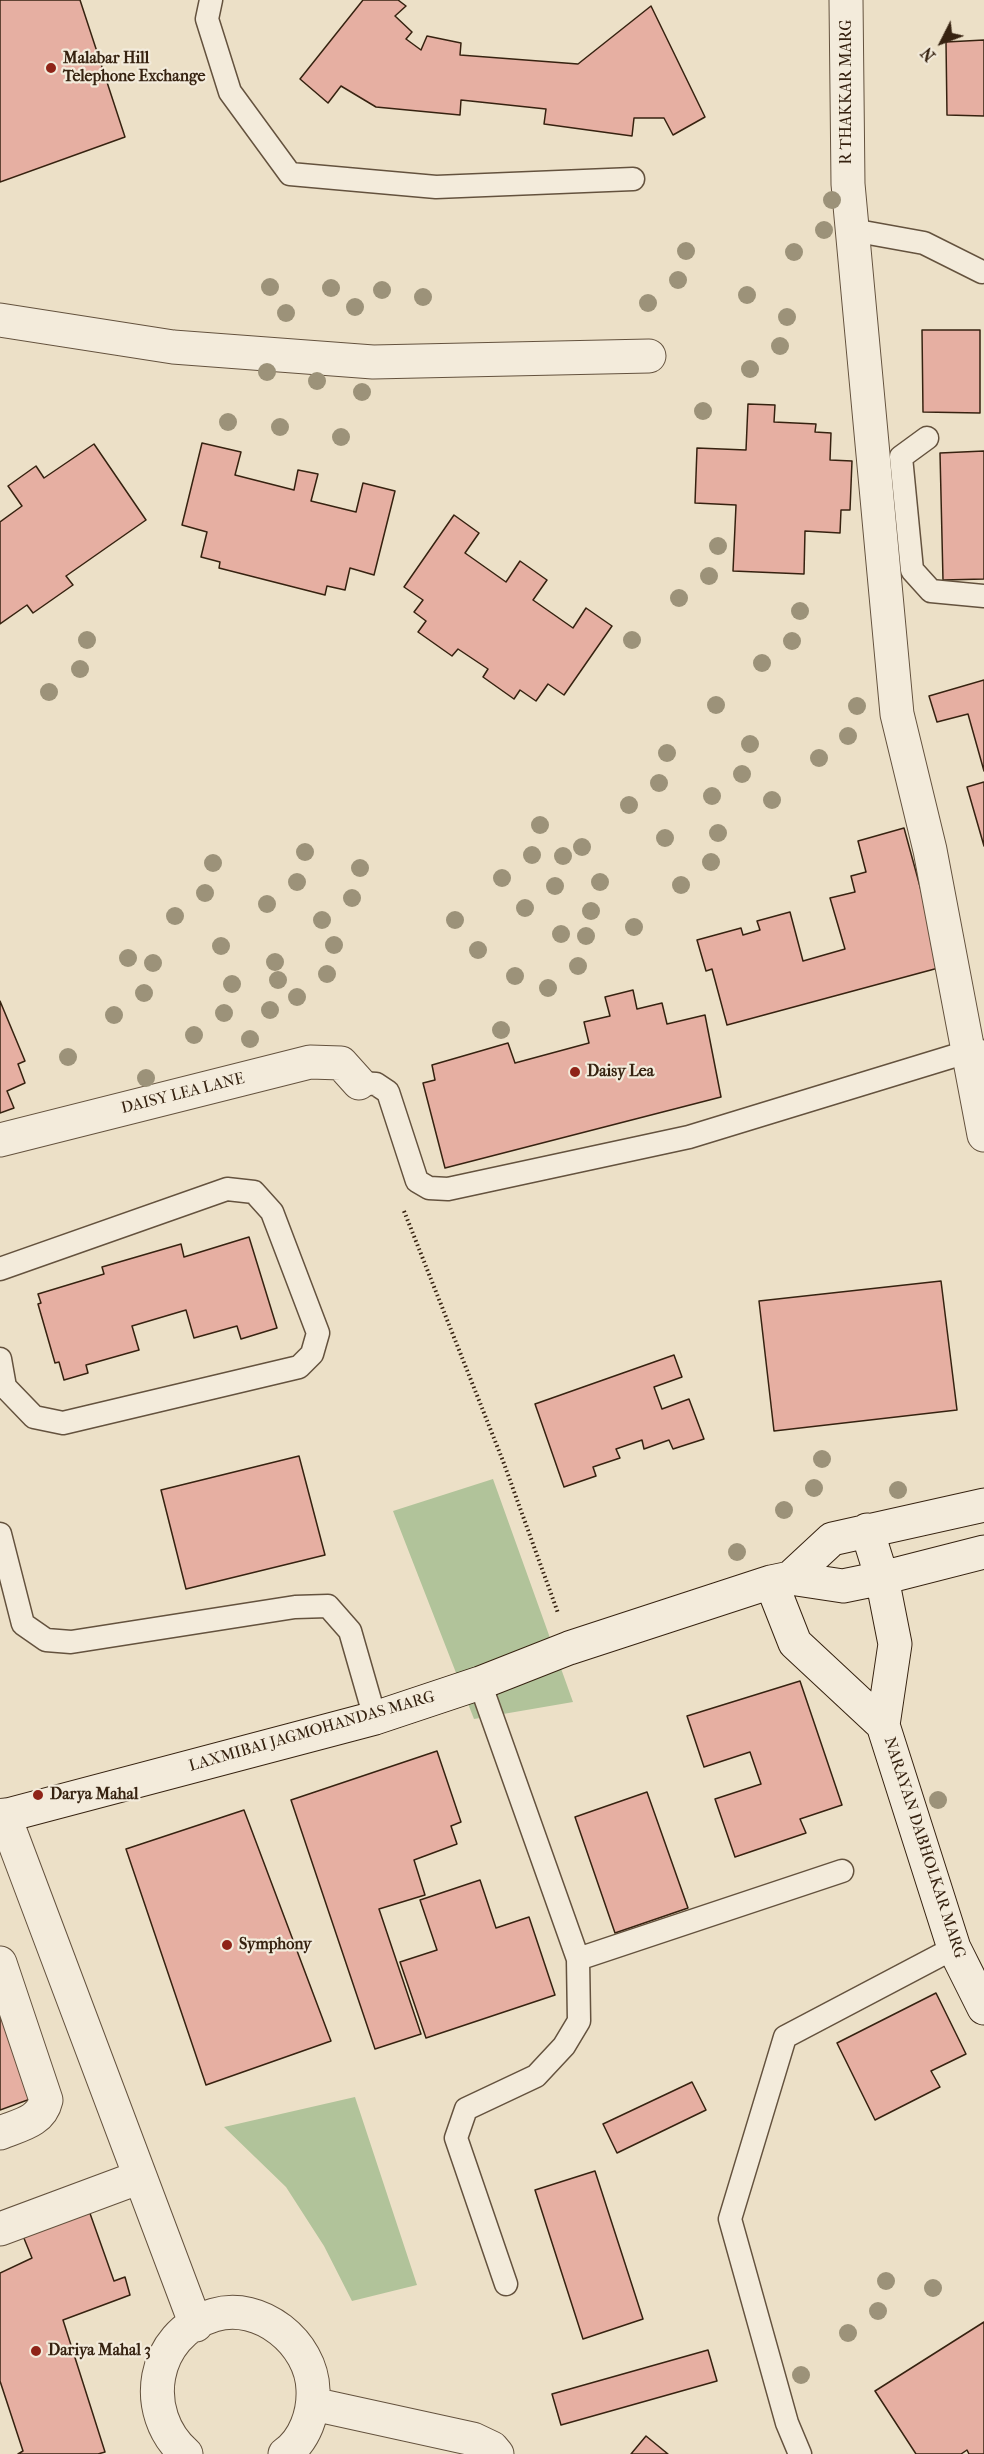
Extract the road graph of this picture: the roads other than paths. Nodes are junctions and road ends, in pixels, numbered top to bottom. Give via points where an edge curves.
1 (211, 0) edge
2 (846, 0) edge
3 (633, 179) dead end
4 (852, 230) junction
5 (983, 274) edge
6 (0, 320) edge
7 (650, 356) dead end
8 (927, 438) dead end
9 (984, 596) edge
10 (975, 1051) edge
11 (360, 1083) joint
12 (984, 1135) edge
13 (0, 1140) edge
14 (0, 1269) edge
15 (0, 1359) edge
16 (984, 1505) edge
17 (867, 1530) junction
18 (0, 1534) edge
19 (984, 1552) edge
20 (882, 1578) junction
21 (780, 1580) junction
22 (480, 1683) junction
23 (375, 1718) junction
24 (883, 1725) junction
25 (2, 1816) edge
26 (842, 1871) dead end
27 (954, 1948) junction
28 (578, 1959) junction
29 (0, 1963) edge
30 (984, 2008) edge
31 (0, 2133) edge
32 (140, 2177) junction
33 (0, 2229) edge
34 (506, 2284) dead end
35 (196, 2325) junction
36 (313, 2404) junction
37 (178, 2451) edge
38 (285, 2454) edge
39 (497, 2454) edge
40 (800, 2454) edge

1 - 3 lane via 207,19 230,92 290,174 436,187
2 - 4 street, R THAKKAR MARG
4 - 5 lane via 924,243
4 - 10 street, R THAKKAR MARG via 897,714
6 - 7 street via 173,347 373,362
8 - 9 lane via 901,457 912,570 932,591
10 - 11 lane via 689,1137 448,1188 429,1188 417,1181 388,1092 376,1084
10 - 12 street, R THAKKAR MARG
11 - 13 street, DAISY LEA LANE via 341,1063 310,1062
14 - 15 lane via 227,1189 254,1192 272,1212 318,1333 312,1354 299,1367 63,1423 34,1417 6,1386
16 - 17 street, LAXMIBAI JAGMOHANDAS MARG
17 - 20 street
17 - 21 street, LAXMIBAI JAGMOHANDAS MARG via 831,1539
18 - 23 lane via 23,1624 46,1640 71,1642 296,1607 328,1606 350,1631
19 - 20 street, LAXMIBAI JAGMOHANDAS MARG
20 - 21 street, LAXMIBAI JAGMOHANDAS MARG via 843,1586
20 - 24 street via 895,1644
21 - 22 street, LAXMIBAI JAGMOHANDAS MARG via 569,1648
21 - 24 street, NARAYAN DABHOLKAR MARG via 795,1643
22 - 23 street, LAXMIBAI JAGMOHANDAS MARG
22 - 28 lane
23 - 25 street, LAXMIBAI JAGMOHANDAS MARG
24 - 27 street, NARAYAN DABHOLKAR MARG
25 - 32 street
26 - 28 lane
27 - 30 street, NARAYAN DABHOLKAR MARG
27 - 40 lane via 785,2037 730,2219 787,2423
28 - 34 lane via 579,2021 564,2046 536,2076 466,2109 456,2139
29 - 31 street via 46,2100 34,2120
32 - 33 street
32 - 35 street
35 - 36 street via 214,2315 238,2314 264,2319 287,2333 303,2354 313,2378
35 - 37 street via 185,2331 165,2355 156,2385 159,2416
36 - 38 street via 306,2429
36 - 39 street via 473,2439

